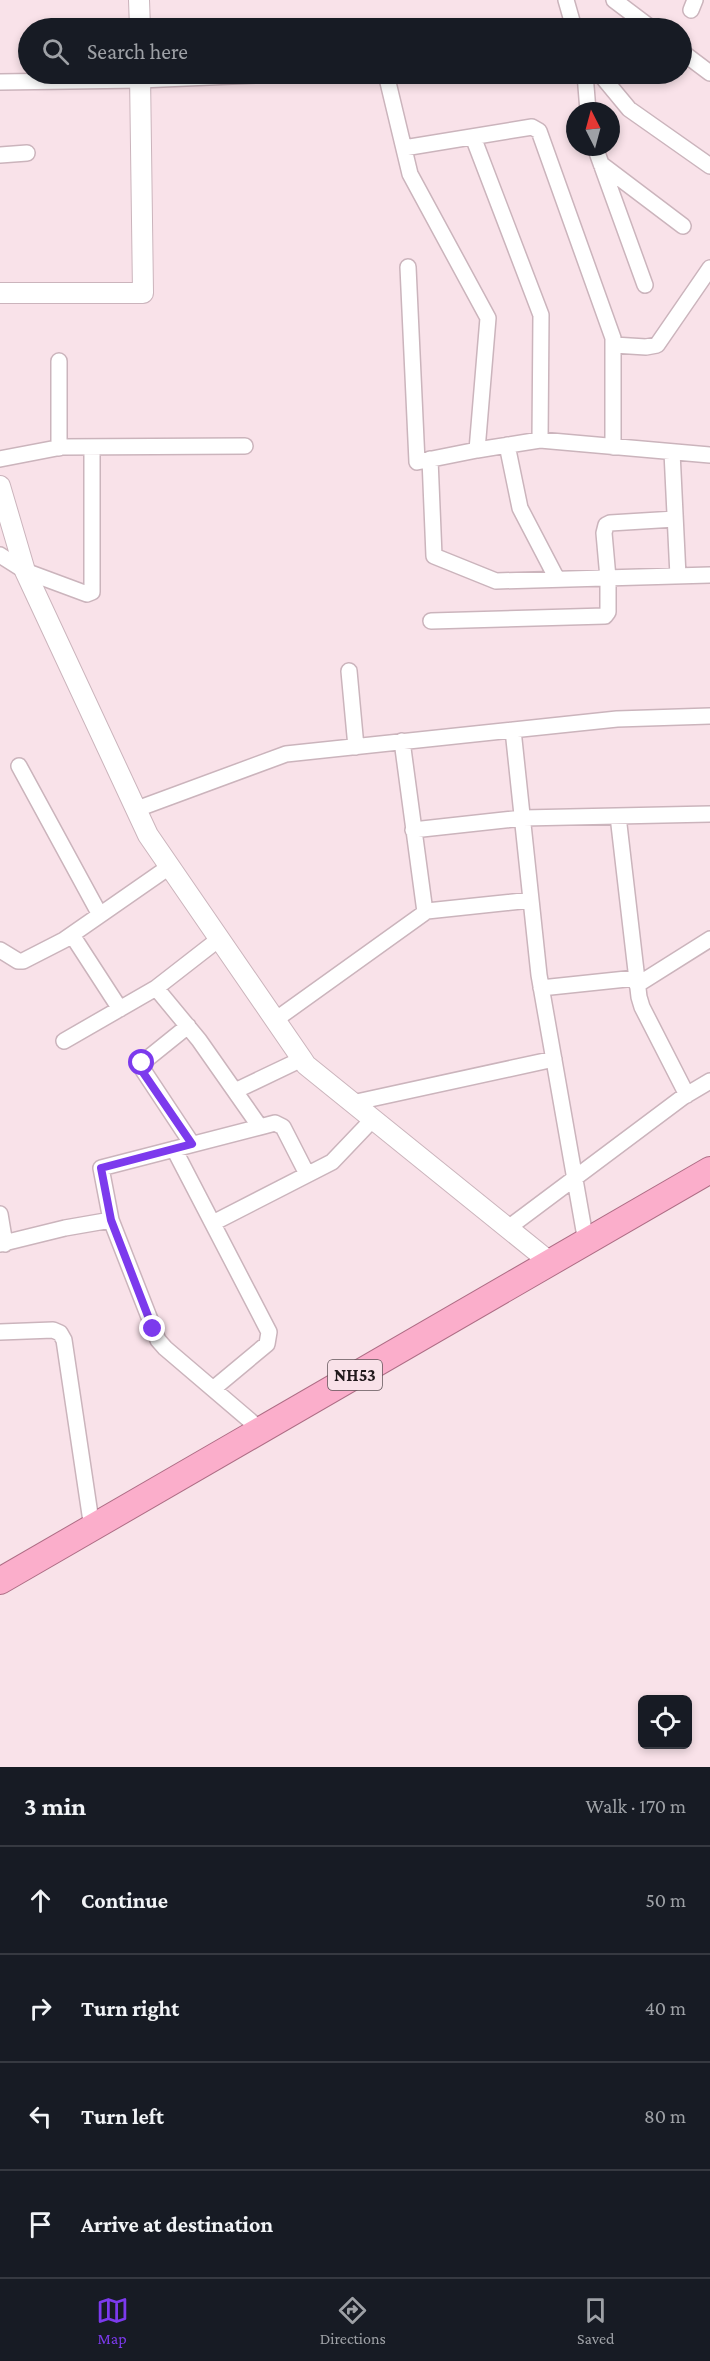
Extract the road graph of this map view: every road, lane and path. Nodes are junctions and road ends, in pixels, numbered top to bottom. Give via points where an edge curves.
1 (139, 0) edge
2 (566, 0) edge
3 (614, 0) edge
4 (140, 18) edge
5 (571, 18) edge
6 (638, 18) edge
7 (692, 60) edge
8 (710, 74) edge
9 (18, 81) edge
10 (0, 82) edge
11 (140, 84) edge
12 (388, 84) edge
13 (586, 84) edge
14 (608, 84) edge
15 (587, 102) edge
16 (473, 137) junction
17 (404, 148) junction
18 (27, 153) dead end
19 (0, 154) edge
20 (598, 156) edge
21 (601, 164) junction
22 (710, 166) edge
23 (683, 226) dead end
24 (408, 267) dead end
25 (710, 268) edge
26 (645, 285) dead end
27 (0, 293) edge
28 (614, 345) junction
29 (59, 361) dead end
30 (540, 440) junction
31 (507, 445) junction
32 (244, 446) dead end
33 (92, 447) junction
34 (613, 447) junction
35 (59, 448) junction
36 (477, 450) junction
37 (672, 452) junction
38 (710, 455) edge
39 (0, 459) edge
40 (430, 459) junction
41 (0, 486) edge
42 (675, 519) junction
43 (0, 555) edge
44 (25, 571) junction
45 (710, 575) edge
46 (678, 576) junction
47 (608, 578) junction
48 (557, 579) junction
49 (430, 621) dead end
50 (349, 672) dead end
51 (710, 716) edge
52 (513, 730) junction
53 (402, 741) junction
54 (356, 747) junction
55 (19, 766) dead end
56 (137, 809) junction
57 (710, 814) edge
58 (618, 816) junction
59 (523, 818) junction
60 (413, 830) junction
61 (169, 867) junction
62 (531, 900) junction
63 (425, 912) junction
64 (100, 915) junction
65 (72, 934) junction
66 (219, 939) junction
67 (710, 939) edge
68 (0, 950) edge
69 (637, 981) junction
70 (156, 988) junction
71 (541, 988) junction
72 (120, 1009) junction
73 (275, 1020) junction
74 (188, 1026) junction
75 (64, 1041) dead end
76 (302, 1059) junction
77 (554, 1059) junction
78 (710, 1081) edge
79 (235, 1091) junction
80 (687, 1095) junction
81 (352, 1103) junction
82 (373, 1119) junction
83 (260, 1127) junction
84 (192, 1144) junction
85 (174, 1149) junction
86 (710, 1170) edge
87 (307, 1174) junction
88 (575, 1179) junction
89 (0, 1214) edge
90 (104, 1222) junction
91 (213, 1223) junction
92 (508, 1228) junction
93 (586, 1242) junction
94 (2, 1244) edge
95 (551, 1263) junction
96 (0, 1332) edge
97 (213, 1389) junction
98 (261, 1430) junction
99 (92, 1528) junction
100 (0, 1581) edge

1 - 4 street
2 - 5 street
3 - 6 street
7 - 8 street
9 - 10 street
11 - 27 street via 143,293
12 - 17 street
13 - 15 street
14 - 22 street via 629,109
16 - 17 street
16 - 28 street via 532,127 539,131
16 - 30 street via 541,315
17 - 36 street via 410,174 488,318
18 - 19 street
20 - 21 street
21 - 23 street
21 - 26 street
24 - 40 street via 417,462
25 - 28 street via 657,345
28 - 34 street
29 - 35 street
30 - 31 street
30 - 34 street
31 - 36 street
31 - 48 street via 520,508
32 - 33 street
33 - 35 street
33 - 44 street via 92,592 87,594
34 - 37 street
35 - 39 street
36 - 40 street
37 - 38 street
37 - 42 street
40 - 48 street via 434,556 496,581
41 - 44 street
42 - 46 street
42 - 47 street via 606,525
43 - 44 street
44 - 56 street
45 - 46 street
46 - 47 street
47 - 48 street
47 - 49 street via 605,616
50 - 54 street
51 - 52 street via 626,718
52 - 53 street
52 - 59 street
53 - 54 street
53 - 60 street
54 - 56 street via 280,755
55 - 64 street
56 - 61 street via 148,836
57 - 58 street
58 - 59 street
58 - 69 street
59 - 60 street
59 - 62 street
60 - 63 street
61 - 64 street
61 - 66 street
62 - 63 street
62 - 71 street
63 - 73 street
64 - 65 street
65 - 68 street via 23,961
65 - 72 street
66 - 70 street
66 - 73 street
67 - 69 street
69 - 71 street
69 - 80 street via 642,1007
70 - 72 street
70 - 74 street
71 - 77 street
72 - 75 street
73 - 76 street
74 - 79 street
74 - 84 street via 141,1067
76 - 79 street
76 - 81 street
77 - 81 street
77 - 88 street
78 - 80 street
79 - 83 street
80 - 88 street
81 - 82 street
82 - 87 street via 338,1158
82 - 92 street
83 - 84 street
83 - 87 street via 274,1122 283,1127
84 - 85 street
85 - 90 street via 101,1168
85 - 91 street
86 - 93 highway, NH53
87 - 91 street
88 - 92 street
88 - 93 street
89 - 94 street
90 - 94 street
90 - 97 street via 158,1340
91 - 97 street via 269,1338 267,1344
92 - 95 street
93 - 95 highway, NH53
95 - 98 highway, NH53
96 - 99 street via 53,1330 64,1340
97 - 98 street
98 - 99 highway, NH53
99 - 100 highway, NH53

